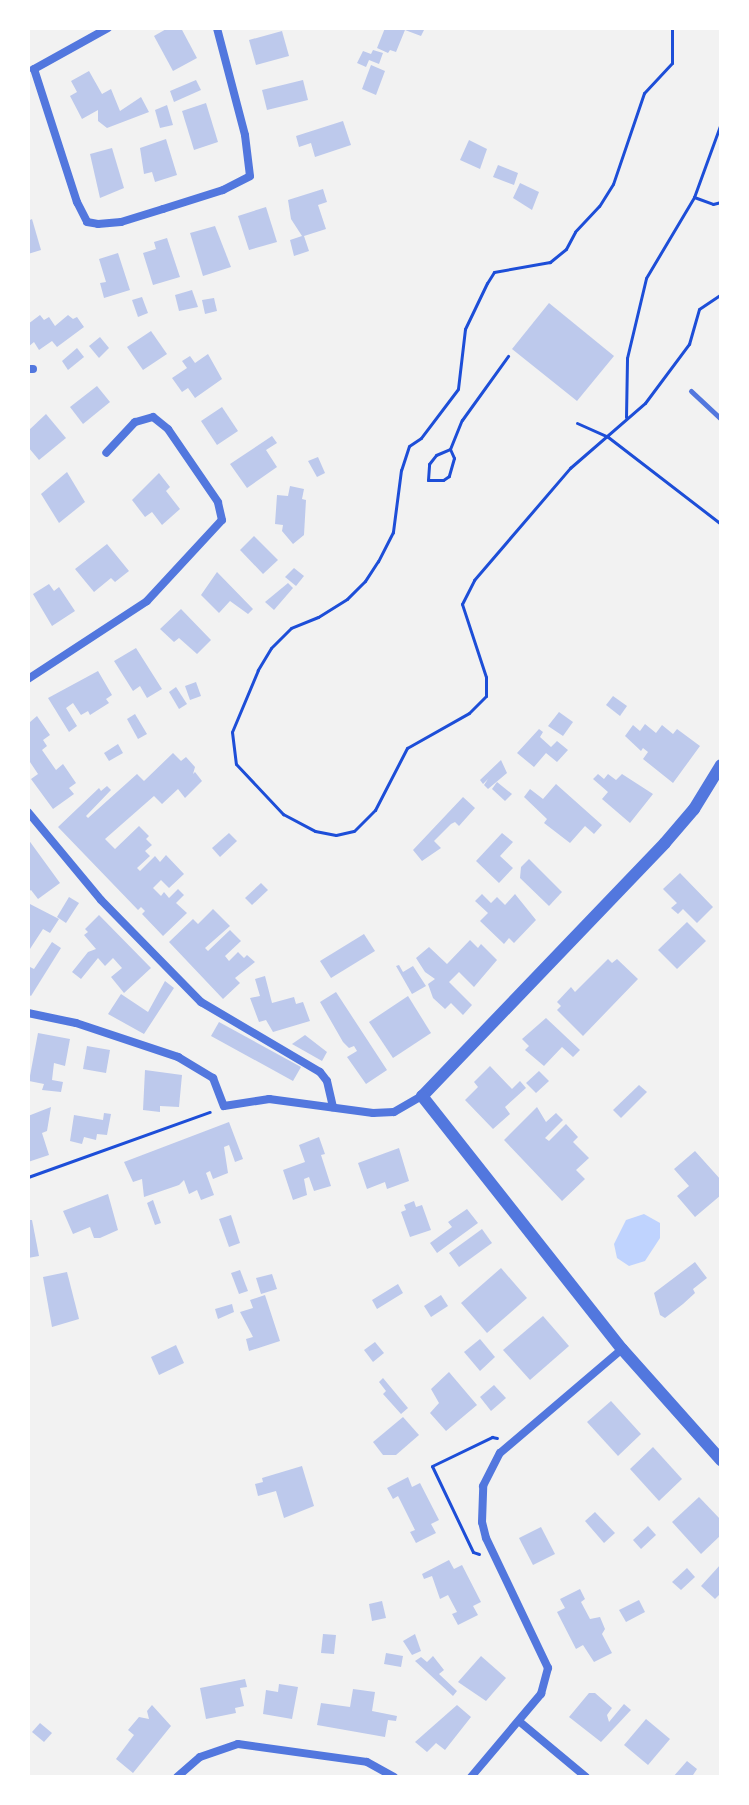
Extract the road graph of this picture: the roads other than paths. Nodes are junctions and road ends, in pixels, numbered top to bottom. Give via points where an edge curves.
1 (108, 28) edge
2 (217, 28) edge
3 (691, 391) dead end
4 (721, 419) edge
5 (106, 453) dead end
6 (28, 679) edge
7 (721, 765) edge
8 (28, 812) edge
9 (28, 1013) edge
10 (422, 1096) junction
11 (333, 1107) junction
12 (622, 1349) junction
13 (721, 1460) edge
14 (520, 1722) junction
15 (177, 1777) edge
16 (394, 1777) edge
17 (471, 1777) edge
18 (586, 1777) edge

1 - 2 street via 34,69 77,202 87,222 98,224 121,222 223,190 250,176 245,135
3 - 4 lane
5 - 6 street via 135,422 153,417 168,429 218,502 222,520 147,601
7 - 10 street via 665,843
8 - 11 street via 101,900 201,1002 320,1072
9 - 11 street via 178,1057 213,1078 224,1106 269,1099
10 - 11 street via 394,1112
10 - 12 street
12 - 13 street
12 - 14 street via 500,1453 483,1486 482,1522 492,1556 548,1668 541,1694
14 - 17 street
14 - 18 street
15 - 16 street via 200,1757 238,1744 367,1762

